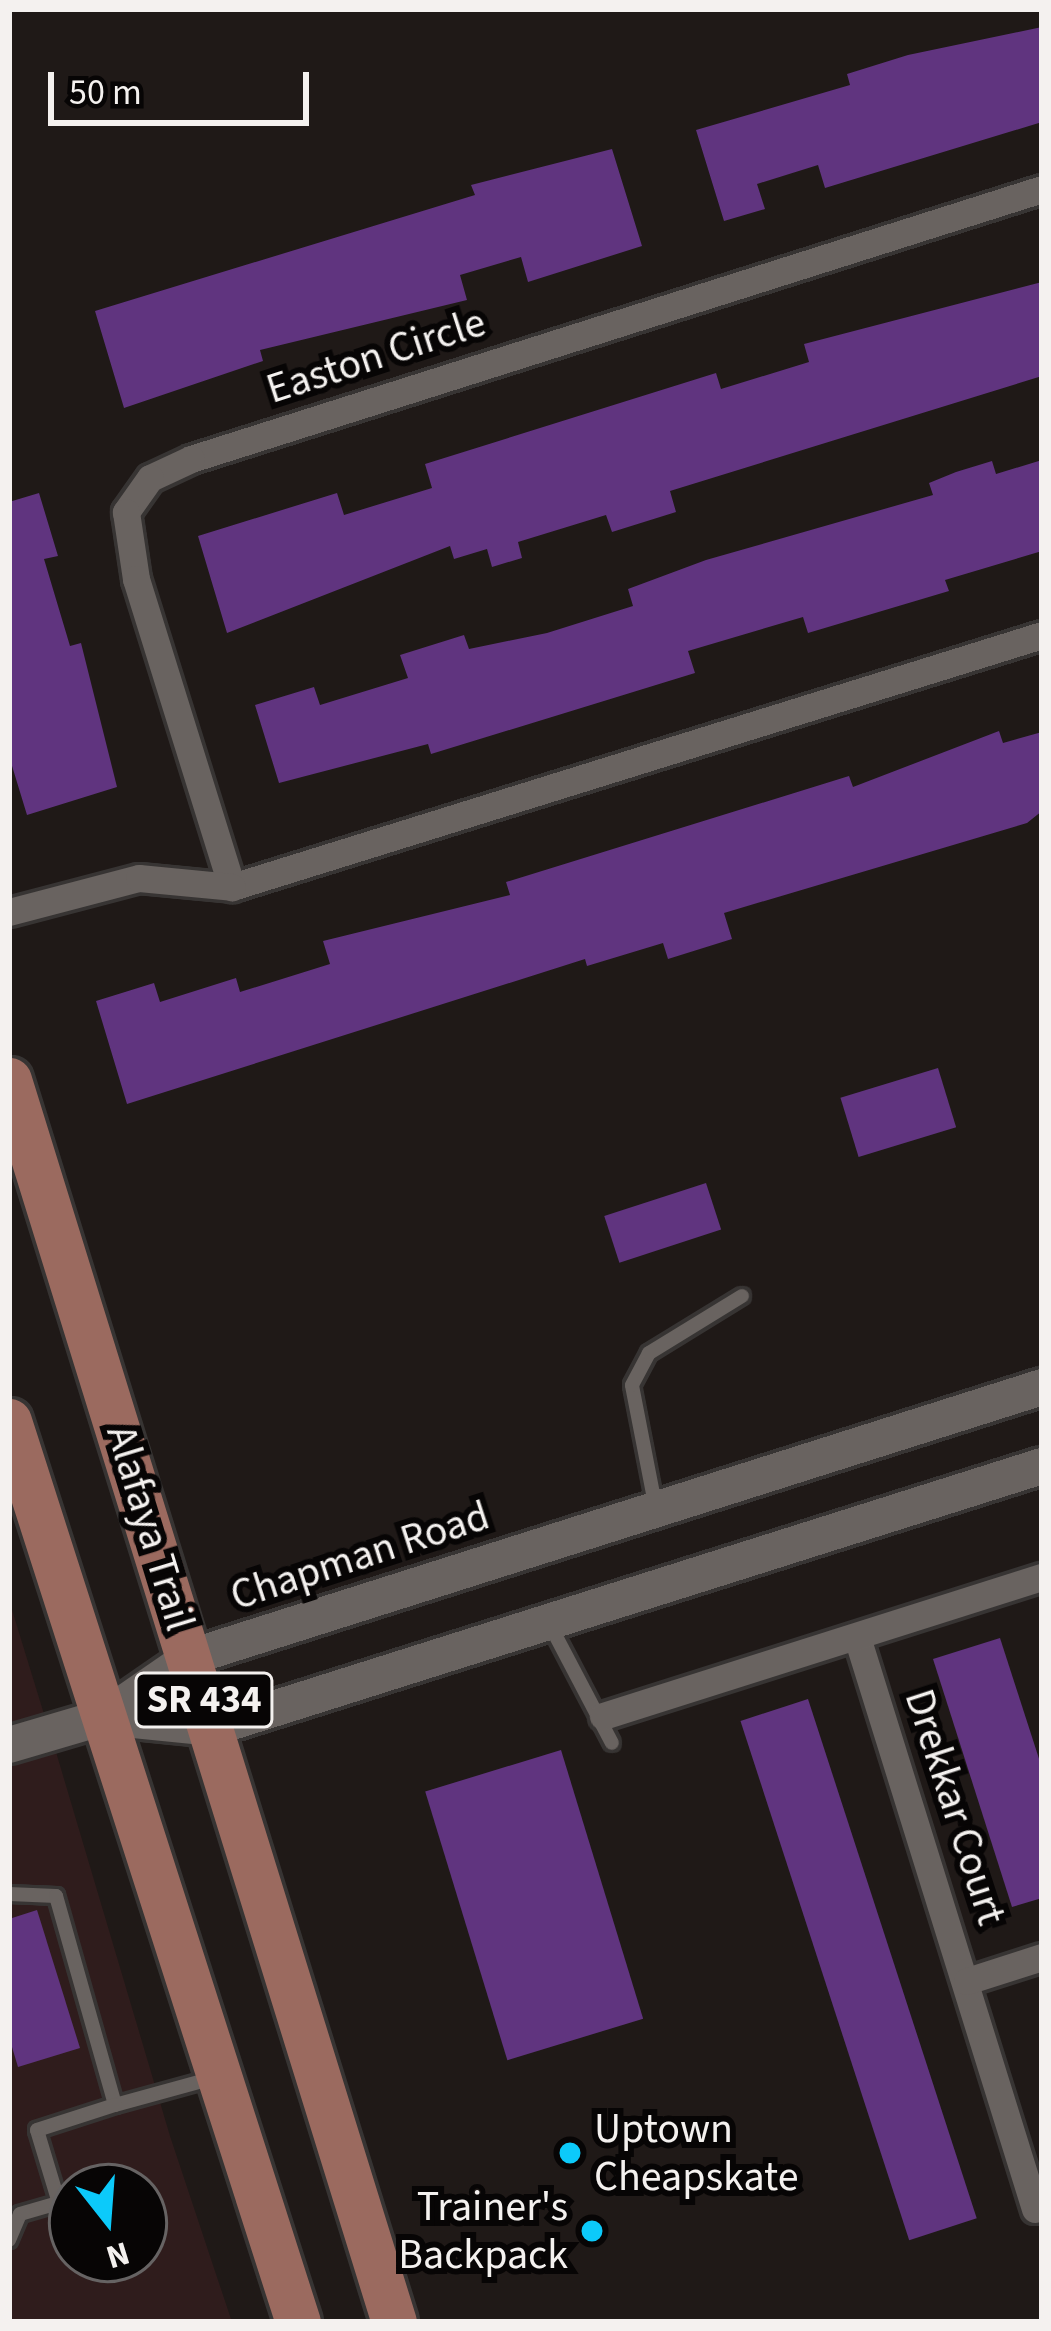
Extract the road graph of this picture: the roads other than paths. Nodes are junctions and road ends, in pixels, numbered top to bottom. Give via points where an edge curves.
1 (1042, 189) edge
2 (1042, 635) edge
3 (232, 887) junction
4 (9, 911) edge
5 (9, 1080) edge
6 (742, 1296) dead end
7 (1042, 1387) edge
8 (9, 1421) edge
9 (1042, 1466) edge
10 (656, 1508) junction
11 (1042, 1577) edge
12 (550, 1625) junction
13 (856, 1637) junction
14 (191, 1657) junction
15 (104, 1717) junction
16 (213, 1728) junction
17 (608, 1730) joint
18 (9, 1745) edge
19 (9, 1894) edge
20 (1042, 1958) edge
21 (967, 1981) junction
22 (219, 2077) junction
23 (115, 2105) junction
24 (51, 2163) edge
25 (48, 2206) edge
26 (1035, 2209) dead end
27 (9, 2240) edge
28 (298, 2322) edge
29 (394, 2322) edge

1 - 3 street, Easton Circle via 150,478 126,512 136,579
2 - 3 street
3 - 4 street via 139,878
5 - 14 main road, Alafaya Trail / SR 434
6 - 10 lane via 649,1353 632,1385
7 - 10 street, Chapman Road
8 - 15 main road, SR 434
9 - 12 street
10 - 14 street, Chapman Road
11 - 13 street
12 - 16 street
12 - 17 lane
13 - 17 street
13 - 21 street, Drekkar Court
14 - 15 street, Chapman Road
14 - 16 main road, Alafaya Trail / SR 434
15 - 16 street
15 - 18 street
15 - 22 main road, SR 434
16 - 29 main road, Alafaya Trail / SR 434
19 - 23 lane via 56,1896
20 - 21 street
21 - 26 street, Drekkar Court
22 - 23 lane
22 - 28 main road, SR 434
23 - 24 lane via 38,2130
25 - 27 lane via 20,2215

